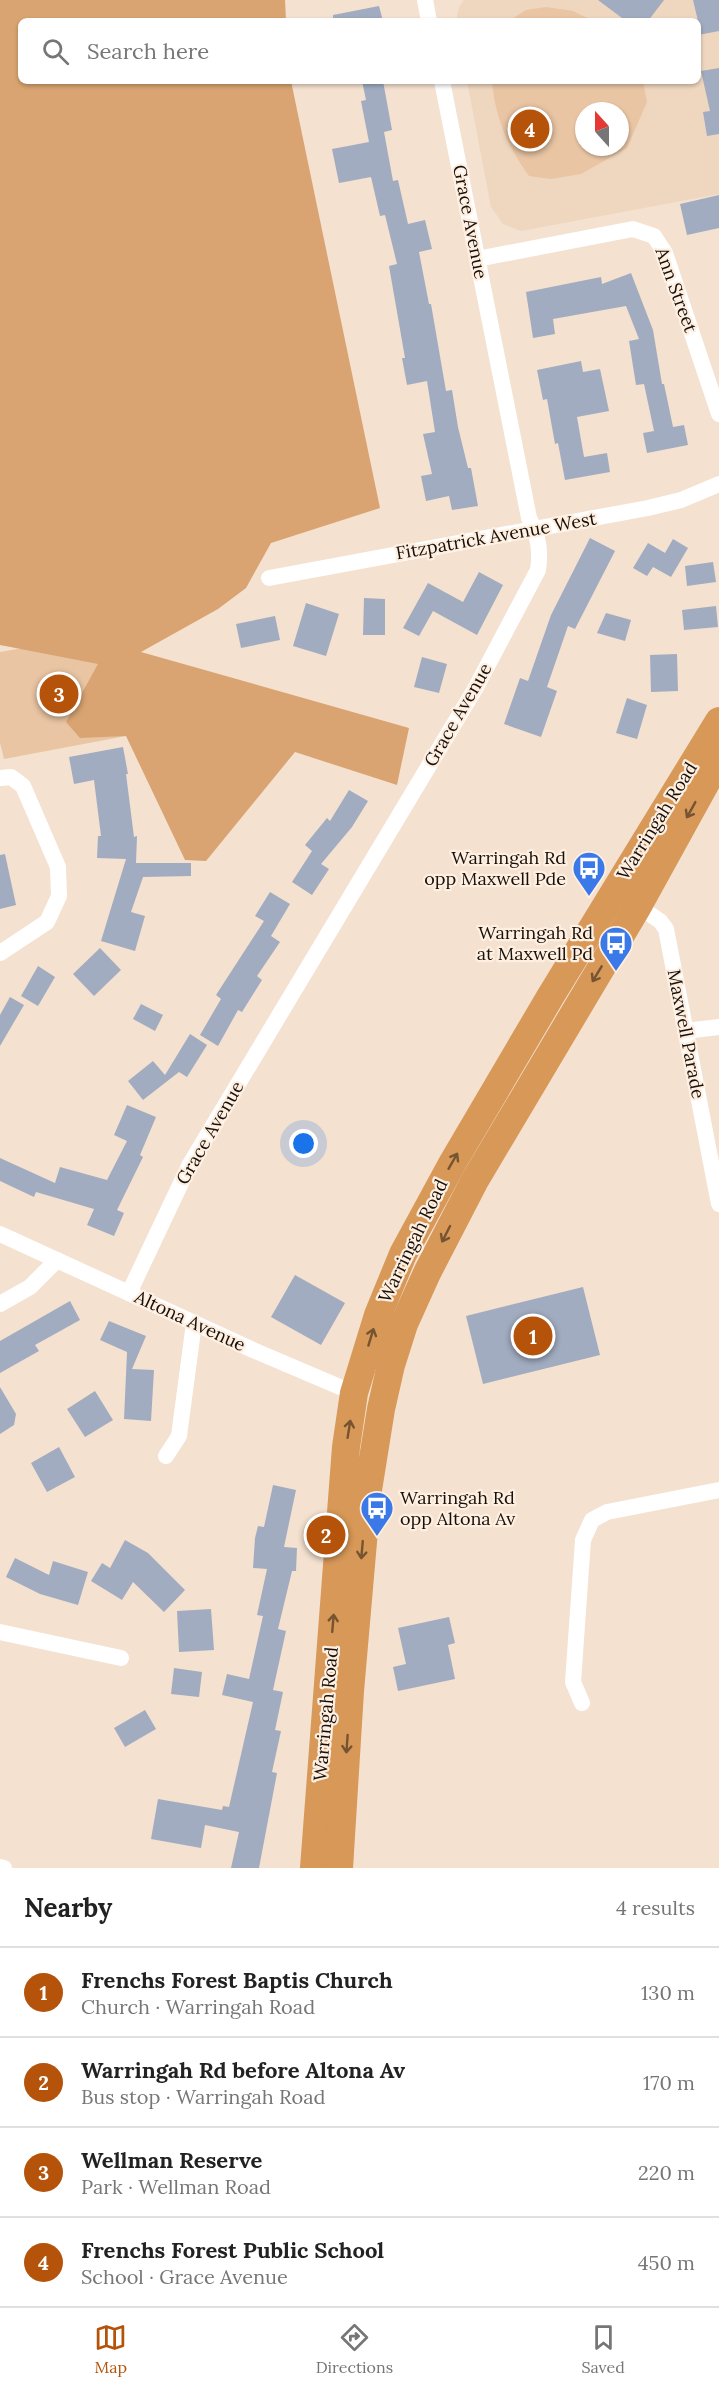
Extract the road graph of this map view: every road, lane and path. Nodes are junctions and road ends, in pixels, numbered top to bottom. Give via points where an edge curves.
1 (425, 0) edge
2 (428, 18) edge
3 (443, 84) edge
4 (477, 259) junction
5 (719, 414) edge
6 (719, 484) edge
7 (535, 528) junction
8 (269, 578) dead end
9 (719, 721) edge
10 (719, 759) edge
11 (0, 778) edge
12 (613, 892) junction
13 (638, 906) junction
14 (0, 953) edge
15 (719, 1028) edge
16 (685, 1031) junction
17 (719, 1204) edge
18 (0, 1234) edge
19 (57, 1260) junction
20 (129, 1293) junction
21 (0, 1304) edge
22 (194, 1323) junction
23 (354, 1394) junction
24 (381, 1408) junction
25 (166, 1456) dead end
26 (719, 1490) edge
27 (0, 1632) edge
28 (122, 1658) dead end
29 (582, 1703) dead end
30 (314, 1868) edge
31 (339, 1868) edge

1 - 2 street
3 - 4 street, Grace Avenue
4 - 5 street, Ann Street via 633,229 654,236 666,253
4 - 7 street, Grace Avenue via 529,518
6 - 7 street, Fitzpatrick Avenue West via 681,500
7 - 8 street, Fitzpatrick Avenue West
7 - 20 street, Grace Avenue via 541,551 538,570 475,689 190,1164
9 - 12 highway, Warringah Road
10 -> 13 highway, Warringah Road
11 - 14 street via 12,777 23,786 58,867 59,896 47,922
12 - 13 highway, Maxwell Parade
23 -> 12 highway, Warringah Road via 378,1315 403,1254 453,1161
13 - 16 street, Maxwell Parade via 666,929
13 -> 24 highway, Warringah Road via 455,1216 404,1324
15 - 16 street
16 - 17 street, Maxwell Parade
18 - 19 street, Altona Avenue
19 - 20 street, Altona Avenue
19 - 21 street via 30,1287
20 - 22 street, Altona Avenue
22 - 23 street, Altona Avenue
22 - 25 street via 179,1436
23 - 24 highway, Altona Avenue
30 -> 23 highway, Warringah Road via 340,1508
24 -> 31 highway, Warringah Road via 367,1496
26 - 29 street via 607,1512 592,1521 583,1540 573,1682
27 - 28 street

